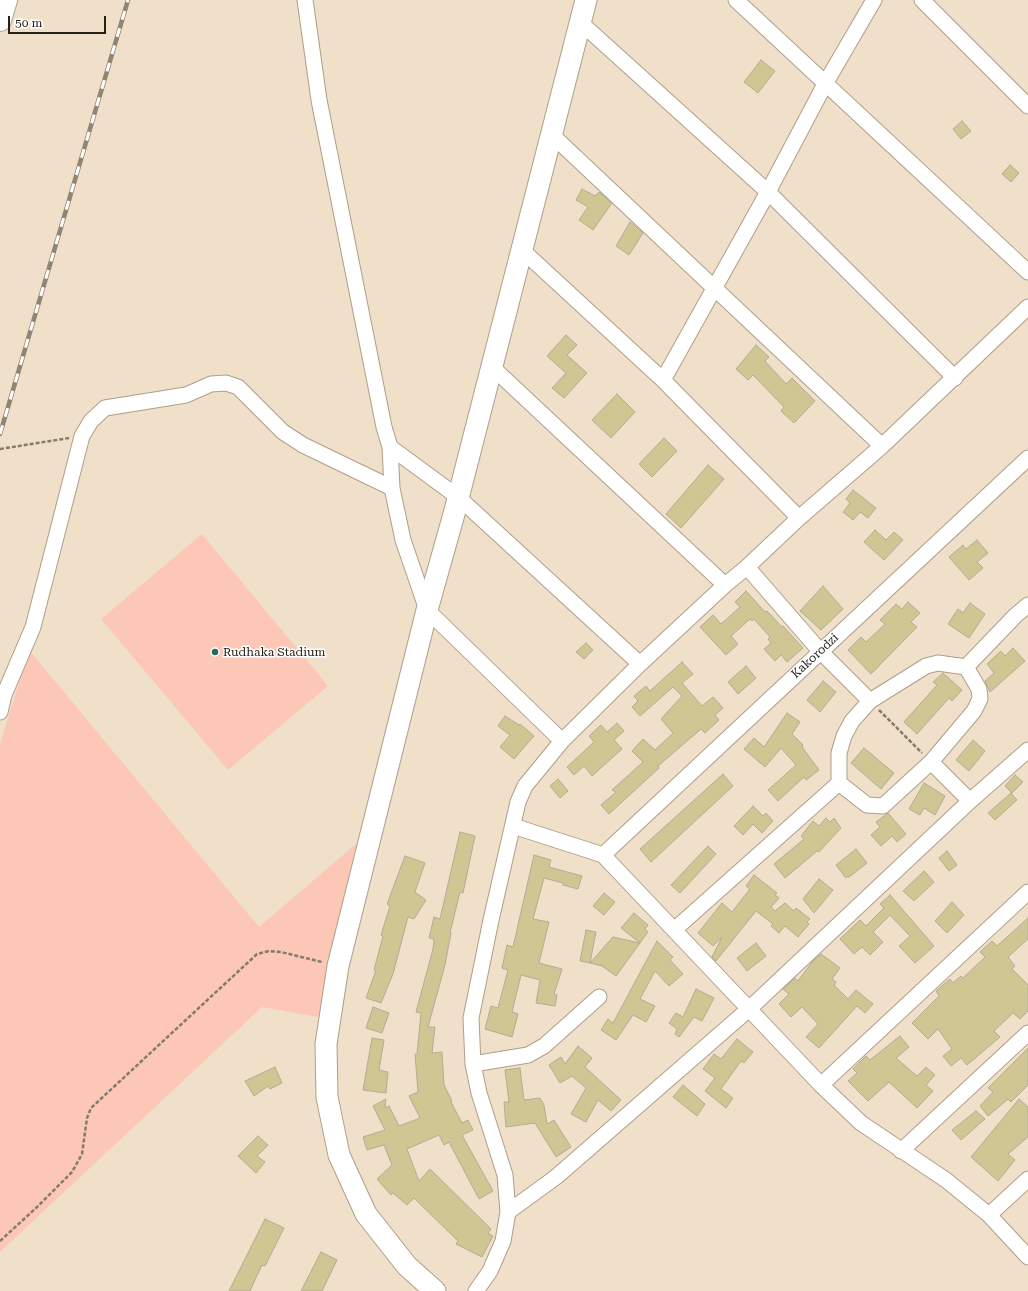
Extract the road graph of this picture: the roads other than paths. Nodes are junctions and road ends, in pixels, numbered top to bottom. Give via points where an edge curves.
1 (6, 0) edge
2 (305, 0) edge
3 (586, 0) edge
4 (736, 0) edge
5 (874, 0) edge
6 (922, 0) edge
7 (0, 20) edge
8 (580, 22) junction
9 (825, 84) junction
10 (1028, 106) edge
11 (552, 135) junction
12 (768, 192) junction
13 (522, 250) junction
14 (1028, 272) edge
15 (714, 289) junction
16 (1028, 307) edge
17 (492, 367) junction
18 (955, 378) junction
19 (663, 380) junction
20 (882, 446) junction
21 (390, 447) junction
22 (1028, 458) edge
23 (392, 488) junction
24 (458, 497) junction
25 (799, 518) junction
26 (747, 568) junction
27 (725, 585) junction
28 (1028, 605) edge
29 (427, 610) junction
30 (820, 651) junction
31 (640, 664) junction
32 (966, 667) junction
33 (870, 701) junction
34 (0, 712) edge
35 (562, 741) junction
36 (1028, 750) edge
37 (931, 762) junction
38 (839, 783) junction
39 (970, 801) junction
40 (513, 826) junction
41 (603, 855) junction
42 (1028, 892) edge
43 (674, 930) junction
44 (599, 997) dead end
45 (749, 1009) junction
46 (1028, 1033) edge
47 (473, 1064) junction
48 (821, 1085) junction
49 (901, 1151) junction
50 (1028, 1179) edge
51 (508, 1212) junction
52 (989, 1215) junction
53 (1028, 1257) edge
54 (435, 1291) edge
55 (476, 1291) edge

1 - 7 highway
2 - 21 street via 319,100
3 - 8 street
4 - 9 street
5 - 9 street
6 - 10 street
8 - 11 street
8 - 12 street
9 - 12 street
9 - 14 street
11 - 13 street
11 - 15 street
12 - 15 street
12 - 18 street
13 - 17 street
13 - 19 street
15 - 19 street
15 - 20 street
16 - 18 street
17 - 24 street
17 - 27 street
18 - 20 street
19 - 25 street
20 - 25 street
21 - 23 street
21 - 24 street
22 - 30 street, Kakorodzi
23 - 29 street via 403,540
23 - 34 street via 283,432 238,388 226,383 211,384 186,395 105,408 91,420 82,436 33,627 4,695
24 - 29 street
24 - 31 street
25 - 26 street
26 - 27 street
26 - 30 street
27 - 31 street
28 - 32 street
29 - 35 street
29 - 54 street via 338,966 326,1044 327,1097 339,1155 366,1214 407,1266
30 - 33 street
30 - 41 street, Kakorodzi
31 - 35 street
32 - 33 street via 938,663 926,666
32 - 37 street via 979,689 980,699 974,711
33 - 38 street via 852,721 844,736 839,753
35 - 40 street via 524,786
36 - 39 street
37 - 38 street via 883,806 867,805
37 - 39 street
38 - 43 street
39 - 45 street
40 - 41 street
40 - 47 street via 472,1018
41 - 43 street
42 - 48 street
43 - 45 street
44 - 47 street via 544,1046 528,1055
45 - 48 street
45 - 51 street via 562,1172
46 - 49 street
47 - 51 street via 505,1175
48 - 49 street via 861,1123
49 - 52 street via 946,1180
50 - 52 street
51 - 55 street via 504,1241 490,1271
52 - 53 street

